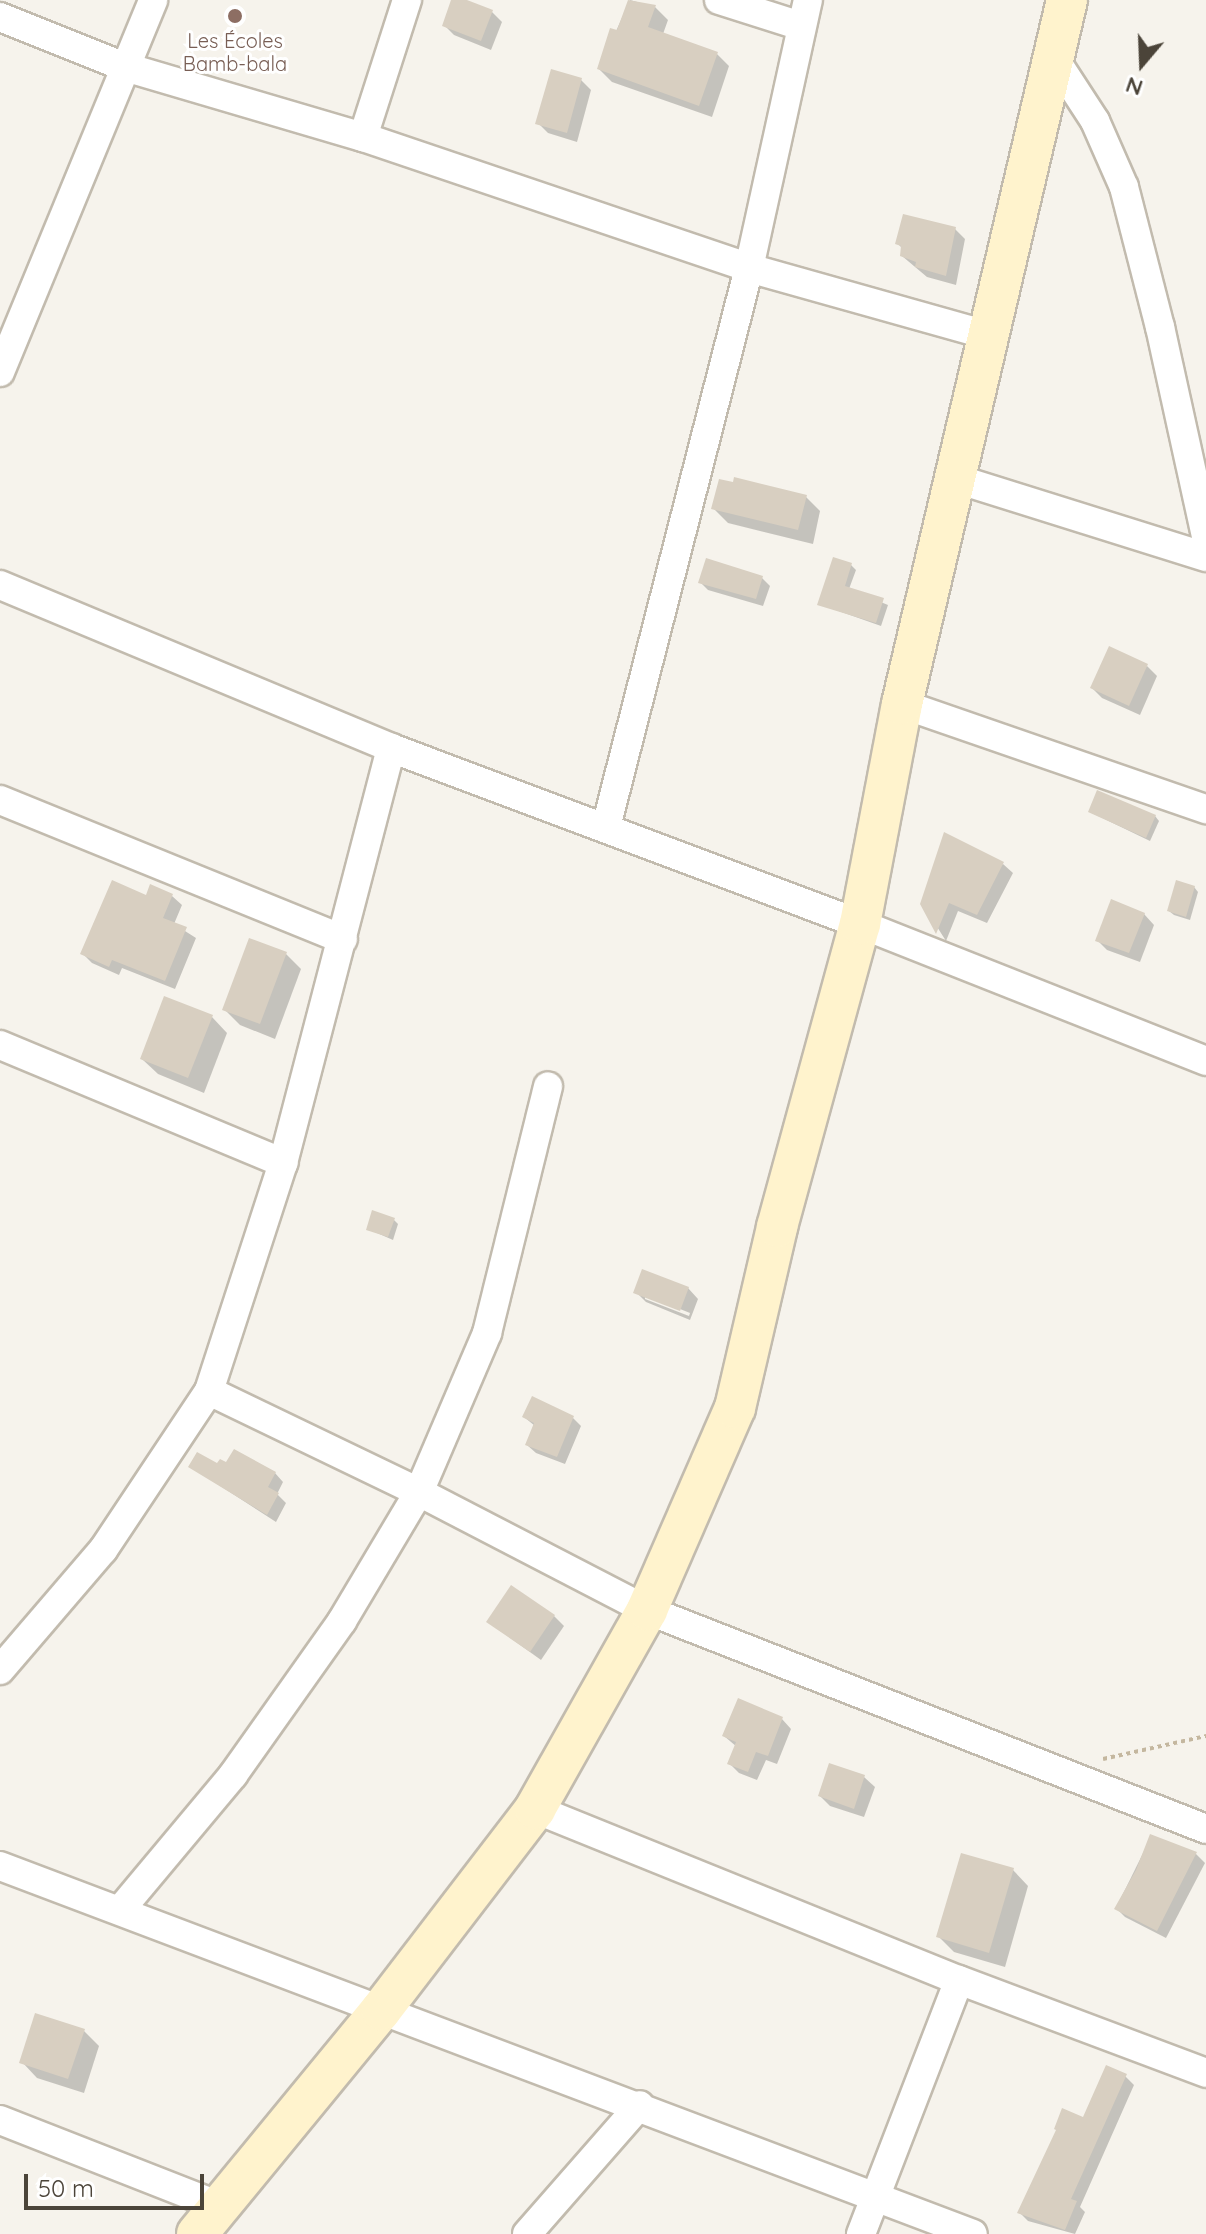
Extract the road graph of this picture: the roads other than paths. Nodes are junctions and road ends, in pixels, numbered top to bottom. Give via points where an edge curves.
1 (153, 0) edge
2 (407, 0) edge
3 (719, 0) edge
4 (1067, 0) edge
5 (804, 13) edge
6 (0, 17) edge
7 (1054, 58) junction
8 (125, 67) junction
9 (363, 137) junction
10 (749, 268) junction
11 (987, 335) junction
12 (0, 372) edge
13 (954, 478) junction
14 (1206, 537) edge
15 (1206, 557) edge
16 (0, 585) edge
17 (902, 704) junction
18 (391, 748) junction
19 (0, 800) edge
20 (1206, 809) edge
21 (606, 827) junction
22 (860, 924) junction
23 (343, 939) junction
24 (0, 1045) edge
25 (1206, 1061) edge
26 (548, 1086) dead end
27 (283, 1163) junction
28 (209, 1391) junction
29 (419, 1492) junction
30 (647, 1610) junction
31 (0, 1670) edge
32 (535, 1809) junction
33 (1206, 1829) edge
34 (0, 1866) edge
35 (121, 1909) junction
36 (959, 1980) junction
37 (381, 2010) junction
38 (1206, 2073) edge
39 (640, 2105) junction
40 (0, 2120) edge
41 (875, 2196) junction
42 (210, 2220) edge
43 (527, 2234) edge
44 (861, 2234) edge
45 (973, 2234) edge

1 - 8 street
2 - 9 street
3 - 5 street
4 - 7 street
5 - 10 street
6 - 8 street
7 - 11 street
7 - 14 street via 1095,121 1124,187
8 - 9 street
8 - 12 street
9 - 10 street
10 - 11 street
10 - 21 street
11 - 13 street
13 - 15 street
13 - 17 street
16 - 18 street
17 - 20 street
17 - 22 street
18 - 21 street
18 - 23 street
19 - 23 street
21 - 22 street
22 - 25 street
22 - 30 street via 777,1227 735,1408
23 - 27 street
24 - 27 street
26 - 29 street via 487,1333
27 - 28 street
28 - 29 street
28 - 31 street via 103,1550
29 - 30 street
29 - 35 street via 342,1621 242,1762
30 - 32 street
30 - 33 street
32 - 36 street
32 - 37 street
34 - 35 street
35 - 37 street
36 - 38 street
36 - 41 street
37 - 39 street
37 - 42 street
39 - 41 street
39 - 43 street
40 - 42 street
41 - 44 street
41 - 45 street

